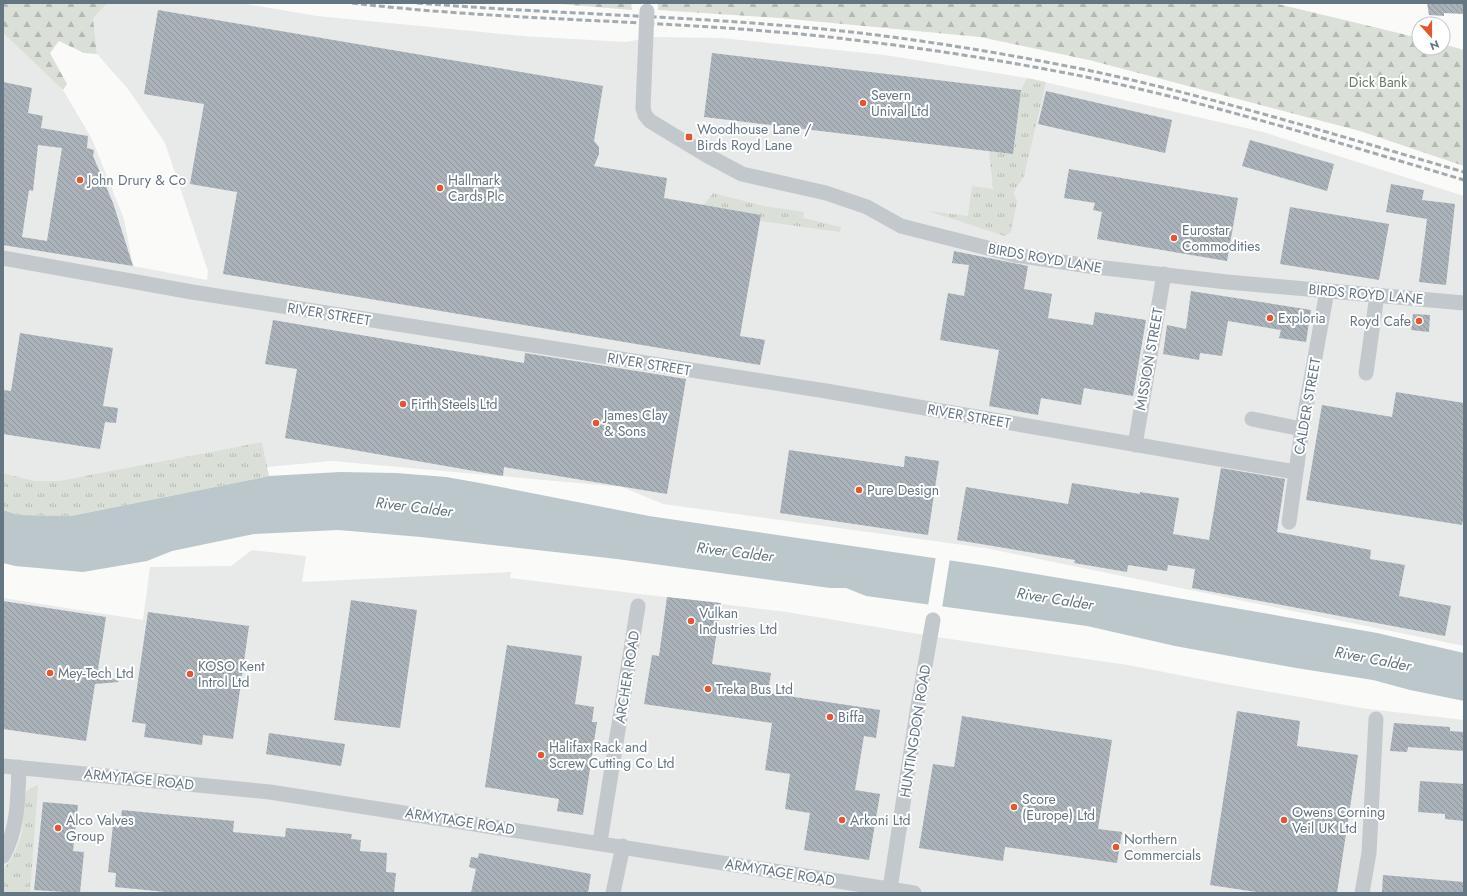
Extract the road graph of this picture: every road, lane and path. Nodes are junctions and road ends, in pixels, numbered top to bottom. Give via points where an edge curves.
1 (647, 3) edge
2 (3, 258) edge
3 (1164, 274) junction
4 (1327, 292) junction
5 (1377, 295) junction
6 (1464, 302) edge
7 (1366, 373) dead end
8 (1252, 419) dead end
9 (1302, 429) junction
10 (1135, 445) junction
11 (1295, 472) junction
12 (1289, 522) dead end
13 (638, 606) dead end
14 (933, 620) dead end
15 (1376, 719) dead end
16 (3, 766) edge
17 (19, 767) junction
18 (600, 842) junction
19 (623, 846) junction
20 (3, 856) edge
21 (890, 889) junction
22 (613, 893) edge
23 (914, 893) edge
24 (1362, 893) edge

1 - 3 street, BIRDS ROYD LANE, bridge via 647,114 708,156 742,174 843,199 867,207 901,226 1015,255
2 - 10 street, RIVER STREET via 192,292 826,391
3 - 4 street, BIRDS ROYD LANE
3 - 10 street, MISSION STREET
4 - 5 street, BIRDS ROYD LANE
4 - 9 street, CALDER STREET
5 - 6 street, BIRDS ROYD LANE
5 - 7 street
8 - 9 street
9 - 11 street, CALDER STREET
10 - 11 street, RIVER STREET
11 - 12 street, CALDER STREET
13 - 18 street, ARCHER ROAD
14 - 21 street, HUNTINGDON ROAD
15 - 24 street via 1369,853
16 - 17 street, ARMYTAGE ROAD
17 - 18 street, ARMYTAGE ROAD via 270,792
17 - 20 street via 16,819 12,838
18 - 19 street, ARMYTAGE ROAD
19 - 21 street, ARMYTAGE ROAD
19 - 22 street
21 - 23 street, ARMYTAGE ROAD

